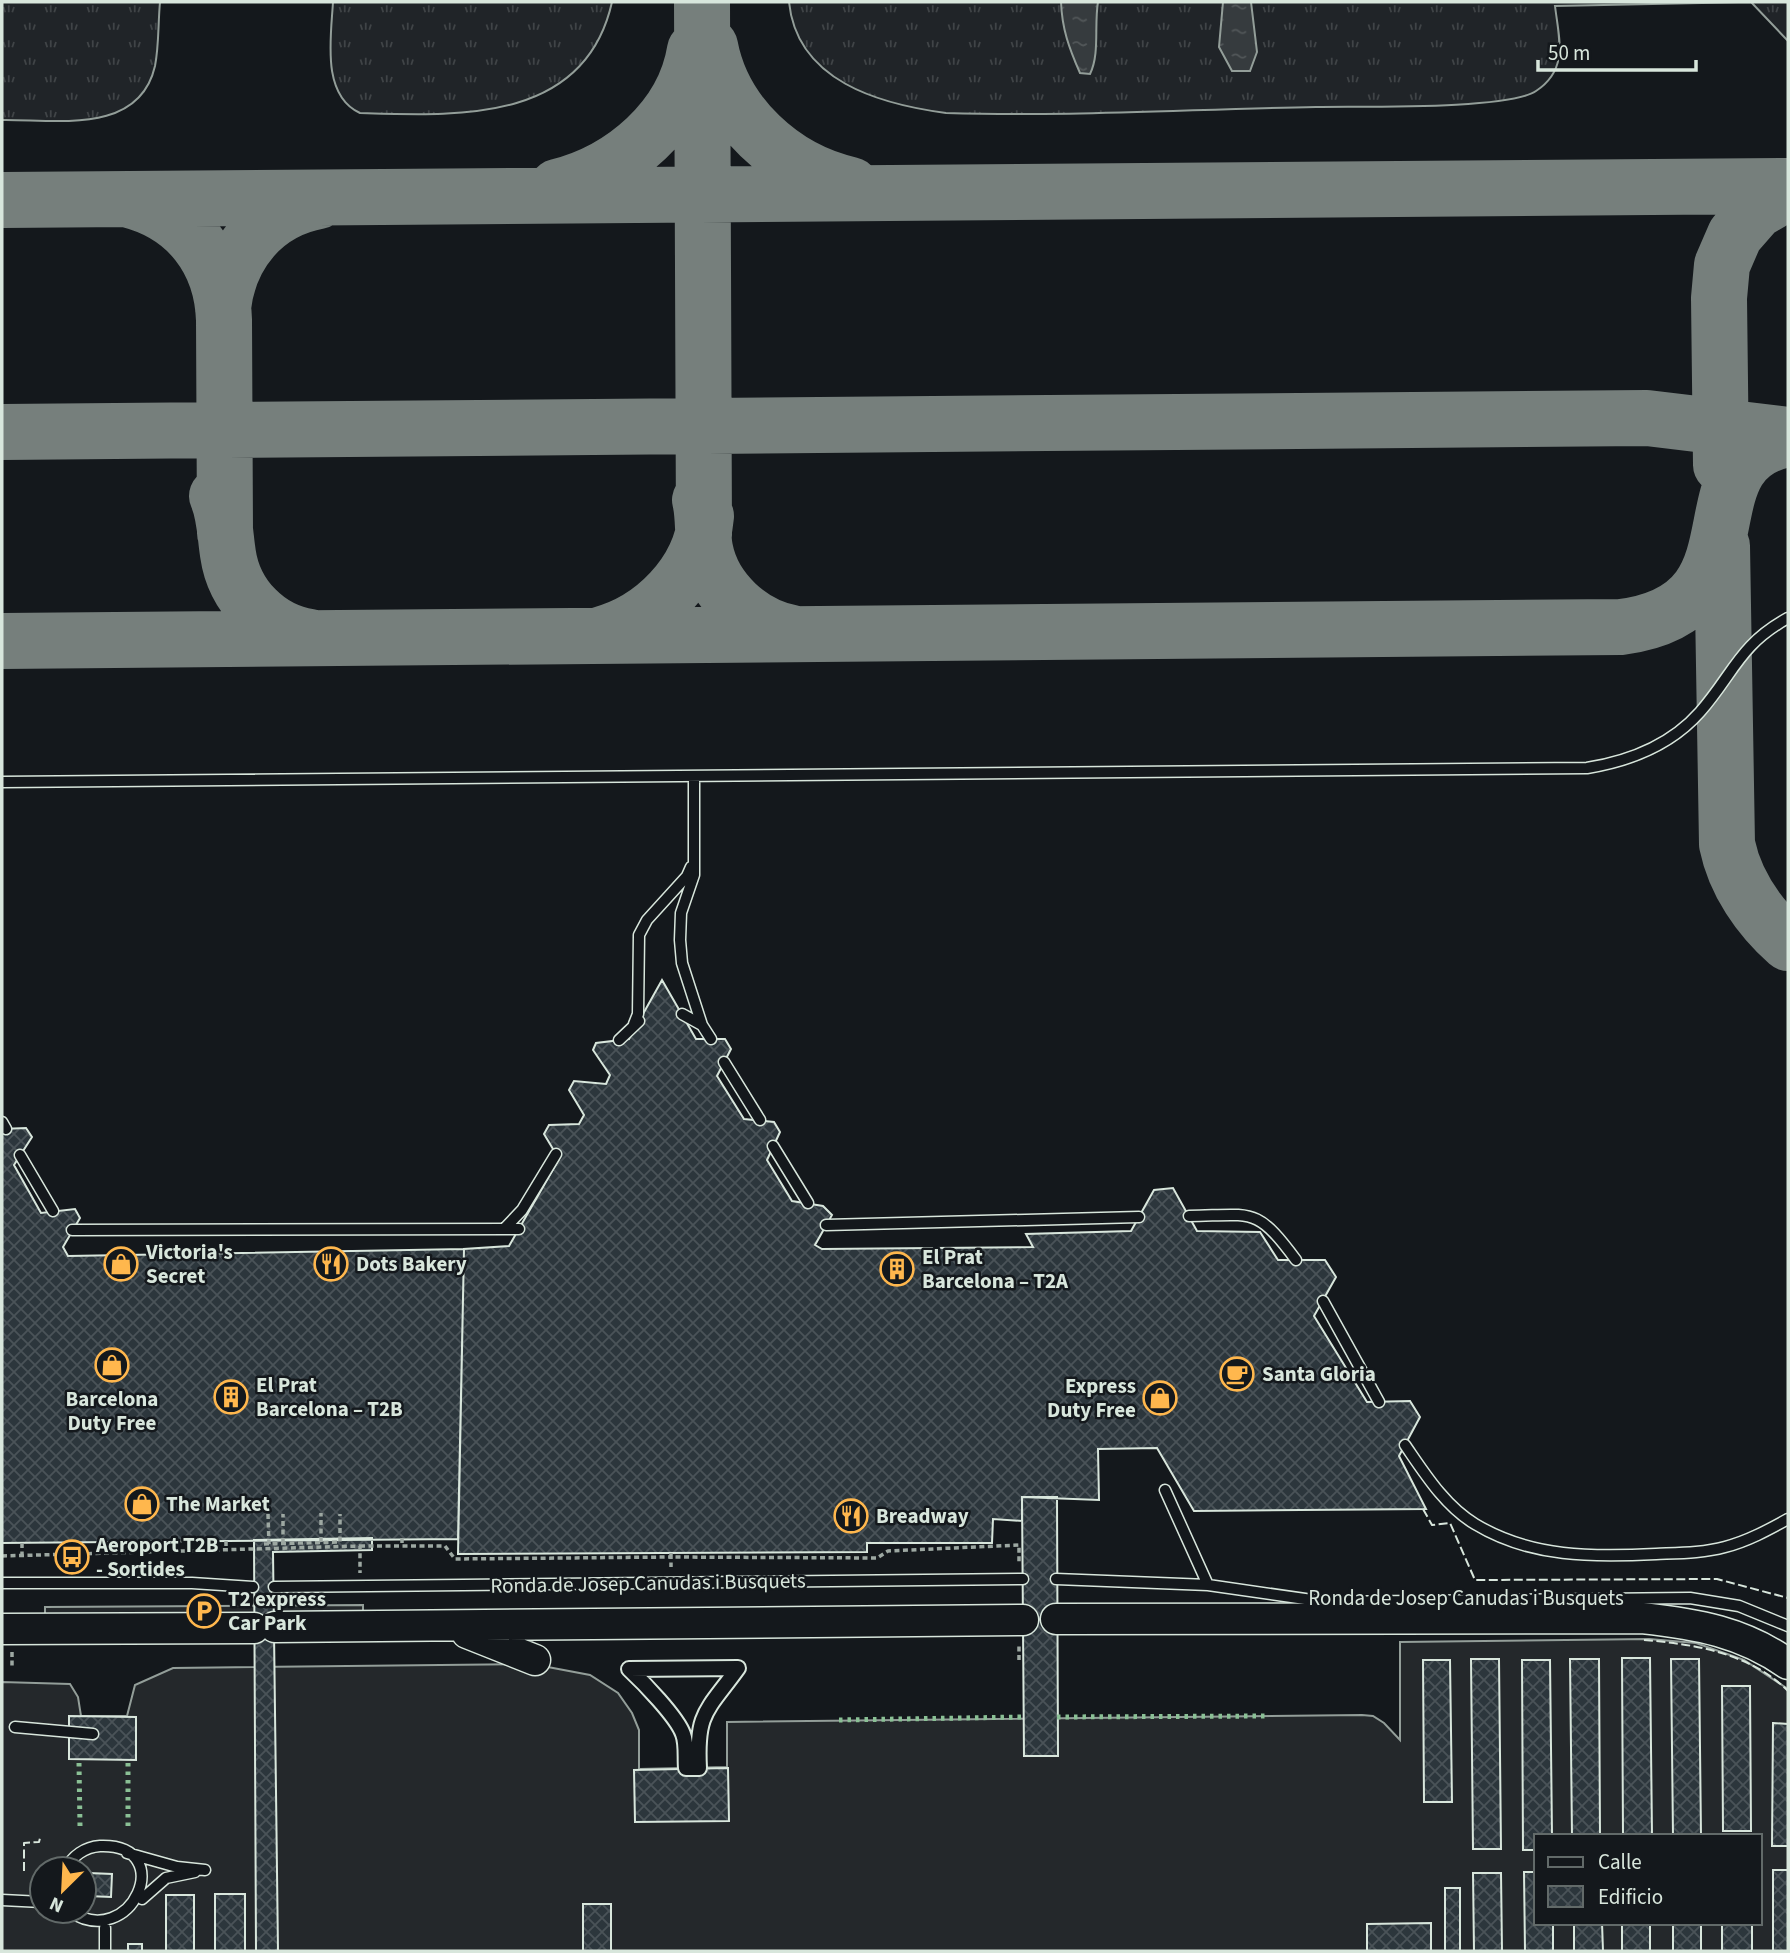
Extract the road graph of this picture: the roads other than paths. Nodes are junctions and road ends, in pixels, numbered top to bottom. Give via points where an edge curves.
1 (1788, 618) edge
2 (694, 777) junction
3 (2, 782) edge
4 (694, 857) junction
5 (682, 1014) dead end
6 (702, 1025) junction
7 (711, 1039) dead end
8 (619, 1040) dead end
9 (724, 1062) dead end
10 (760, 1120) dead end
11 (773, 1146) dead end
12 (556, 1154) dead end
13 (20, 1155) dead end
14 (808, 1203) dead end
15 (53, 1211) dead end
16 (1189, 1216) dead end
17 (1139, 1217) dead end
18 (831, 1223) dead end
19 (74, 1228) dead end
20 (519, 1228) dead end
21 (505, 1229) junction
22 (1296, 1260) dead end
23 (1323, 1301) dead end
24 (1380, 1402) dead end
25 (1405, 1445) dead end
26 (1165, 1490) dead end
27 (1788, 1519) edge
28 (1023, 1579) dead end
29 (1056, 1580) dead end
30 (2, 1583) edge
31 (1208, 1585) junction
32 (253, 1587) dead end
33 (274, 1587) dead end
34 (1056, 1619) dead end
35 (1023, 1620) dead end
36 (1788, 1626) edge
37 (454, 1628) junction
38 (2, 1629) edge
39 (535, 1660) dead end
40 (1788, 1664) edge
41 (737, 1668) joint
42 (15, 1727) dead end
43 (93, 1734) dead end
44 (123, 1852) junction
45 (79, 1855) edge
46 (141, 1899) junction
47 (2, 1900) edge
48 (28, 1901) edge
49 (95, 1925) edge
50 (105, 1928) junction
51 (105, 1951) edge

1 - 2 lane via 1734,662 1712,697 1682,730 1638,756 1587,768
2 - 3 lane
2 - 4 lane
4 - 6 lane via 680,940 682,963
4 - 8 lane via 687,876 639,935 637,1022
5 - 6 lane
6 - 7 lane
9 - 10 lane
11 - 14 lane
12 - 21 lane
13 - 15 lane
16 - 22 lane via 1260,1218
17 - 18 lane
19 - 21 lane
20 - 21 lane
23 - 24 lane
25 - 27 lane via 1446,1501 1473,1523 1509,1542 1542,1550 1594,1557 1704,1552 1756,1536
26 - 31 lane
28 - 33 lane, Ronda de Josep Canudas i Busquets
29 - 31 lane, Ronda de Josep Canudas i Busquets
30 - 32 lane
31 - 36 lane, Ronda de Josep Canudas i Busquets via 1326,1602 1690,1598 1751,1609
34 - 40 main road, Ronda de Josep Canudas i Busquets via 1630,1618 1727,1631 1764,1647
35 - 37 main road, Ronda de Josep Canudas i Busquets
37 - 38 main road, Ronda de Josep Canudas i Busquets
37 - 39 main road
41 - 41 street via 629,1669 648,1686 685,1737 685,1768 698,1768 698,1728
42 - 43 lane
44 - 45 lane via 104,1846
44 - 46 lane via 140,1872
44 - 46 lane via 205,1870 166,1878
46 - 50 lane via 127,1919
47 - 48 lane
49 - 50 lane
50 - 51 lane

